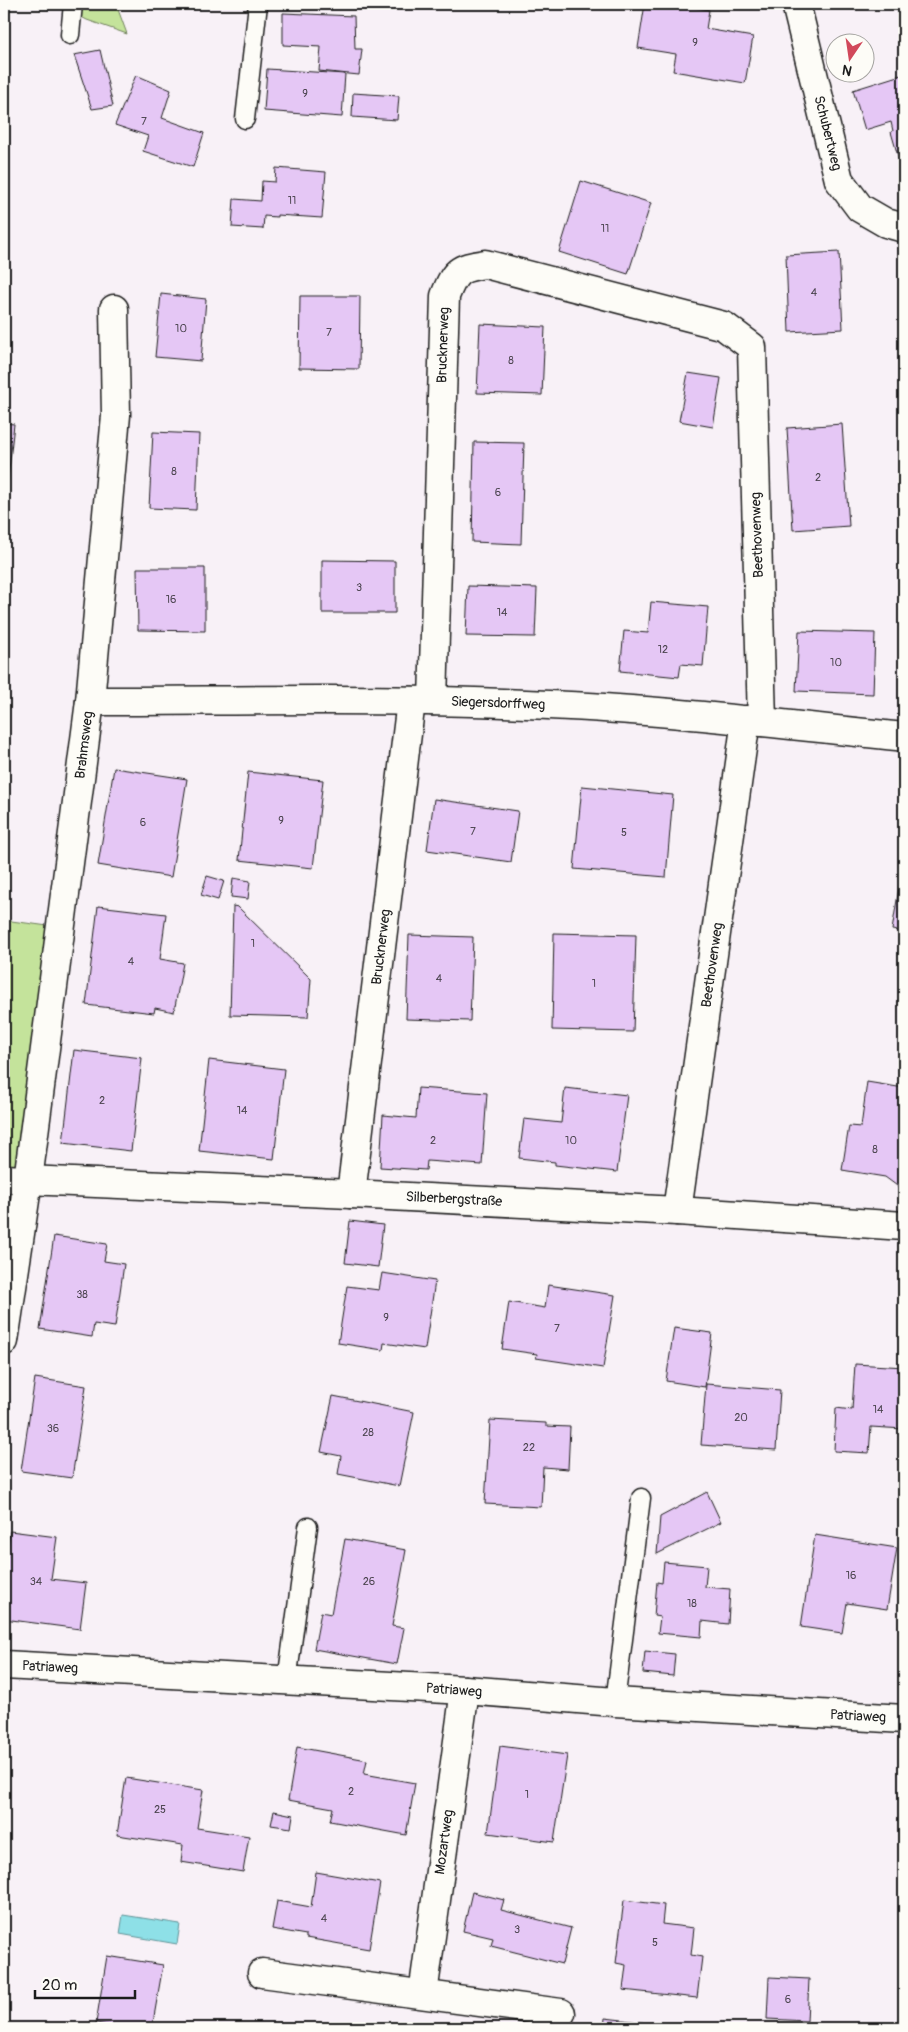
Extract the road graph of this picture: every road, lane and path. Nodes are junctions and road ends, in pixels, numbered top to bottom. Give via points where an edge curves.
1 (73, 4) edge
2 (258, 4) edge
3 (796, 4) edge
4 (70, 35) dead end
5 (245, 119) dead end
6 (904, 228) edge
7 (114, 308) dead end
8 (752, 347) joint
9 (90, 701) junction
10 (422, 701) junction
11 (754, 721) junction
12 (904, 737) edge
13 (16, 1180) edge
14 (351, 1194) junction
15 (677, 1211) junction
16 (904, 1226) edge
17 (4, 1341) edge
18 (642, 1498) dead end
19 (308, 1527) dead end
20 (4, 1665) edge
21 (287, 1681) junction
22 (465, 1690) junction
23 (615, 1702) junction
24 (904, 1719) edge
25 (262, 1974) dead end
26 (423, 1994) junction
27 (561, 2013) dead end

1 - 4 lane
2 - 5 lane
3 - 6 street, Schubertweg via 839,180 860,208 886,224
7 - 9 street, Brahmsweg via 116,415
8 - 10 street, Brucknerweg via 724,326 485,264 467,267 453,276 445,296
8 - 11 street, Beethovenweg
9 - 10 street, Siegersdorffweg
9 - 13 street, Brahmsweg
10 - 11 street, Siegersdorffweg via 550,704
10 - 14 street, Brucknerweg
11 - 12 street, Siegersdorffweg
11 - 15 street, Beethovenweg
13 - 14 street, Silberbergstraße
13 - 17 street
14 - 15 street, Silberbergstraße
15 - 16 street, Silberbergstraße
18 - 23 lane
19 - 21 lane
20 - 21 street, Patriaweg
21 - 22 street, Patriaweg
22 - 23 street, Patriaweg
22 - 26 street, Mozartweg
23 - 24 street, Patriaweg
25 - 26 street
26 - 27 street

